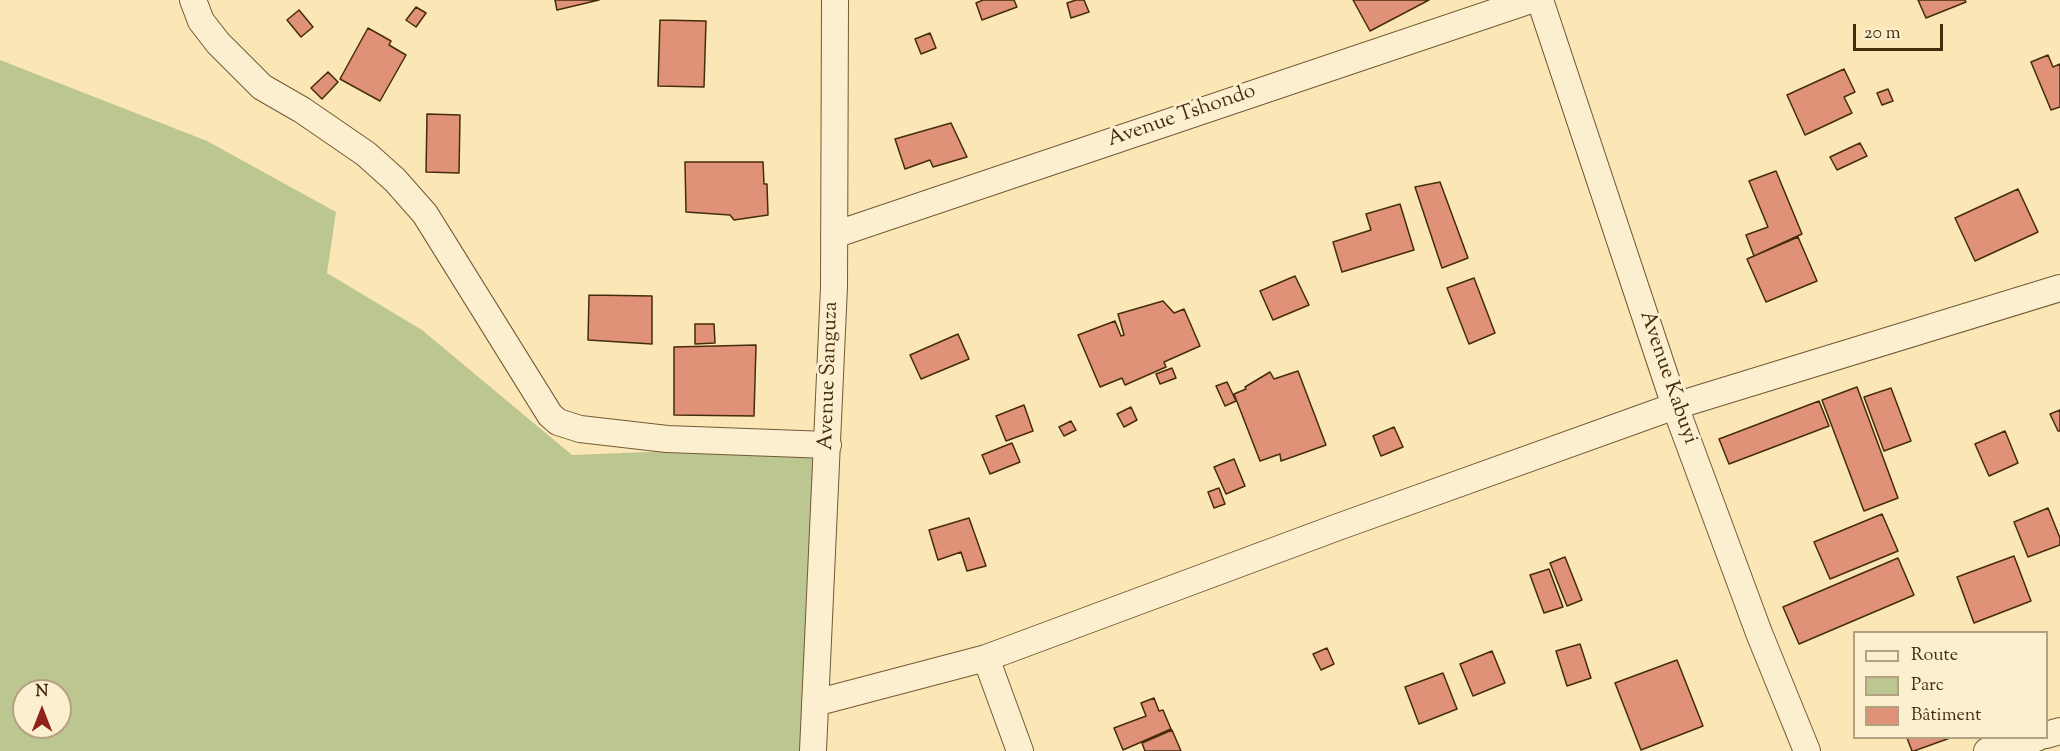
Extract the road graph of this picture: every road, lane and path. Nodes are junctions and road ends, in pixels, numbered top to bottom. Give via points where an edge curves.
1 (193, 0) edge
2 (835, 0) edge
3 (1531, 0) edge
4 (1540, 0) edge
5 (834, 235) junction
6 (2060, 288) edge
7 (1675, 406) junction
8 (828, 445) junction
9 (986, 658) junction
10 (815, 703) junction
11 (2033, 739) edge
12 (813, 751) edge
13 (1020, 751) edge
14 (1807, 751) edge
15 (1987, 751) edge

1 - 8 street via 201,21 218,43 262,87 366,154 395,180 424,214 558,422 580,429 667,439
2 - 5 street, Avenue Sanguza
3 - 5 street, Avenue Tshondo
4 - 7 street, Avenue Kabuyi
5 - 8 street, Avenue Sanguza
6 - 7 street
7 - 9 street via 1338,526
7 - 14 street, Avenue Kabuyi
8 - 10 street, Avenue Sanguza
9 - 10 street
9 - 13 street
10 - 12 street, Avenue Sanguza
11 - 15 street

